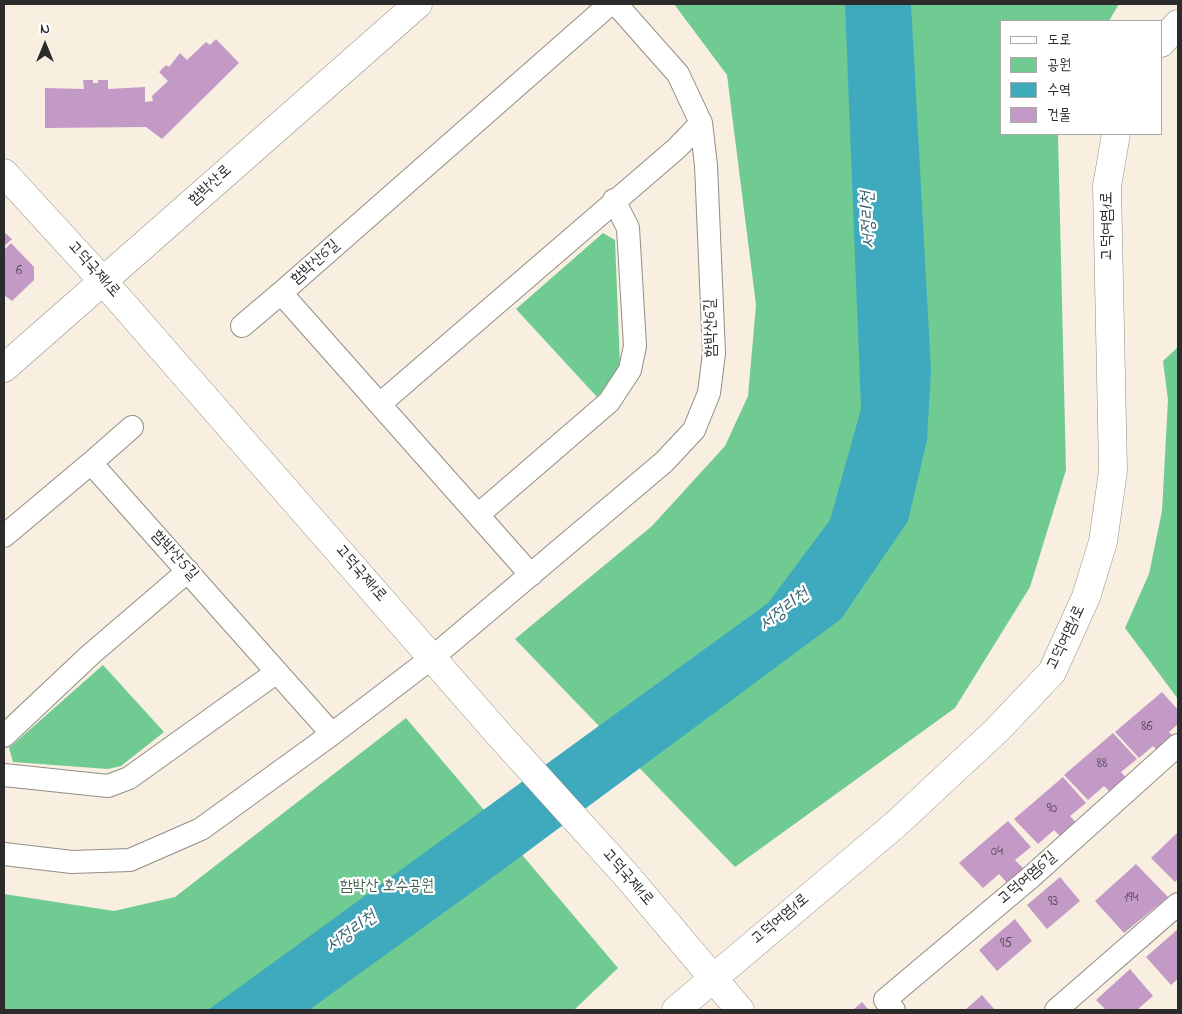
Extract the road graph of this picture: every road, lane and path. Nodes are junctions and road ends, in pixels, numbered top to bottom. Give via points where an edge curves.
1 (418, 4) edge
2 (610, 4) edge
3 (616, 4) edge
4 (1178, 24) edge
5 (1162, 41) edge
6 (701, 123) junction
7 (1116, 135) edge
8 (4, 173) edge
9 (614, 200) junction
10 (104, 281) junction
11 (282, 293) junction
12 (242, 326) dead end
13 (4, 368) edge
14 (380, 402) junction
15 (132, 427) dead end
16 (91, 463) junction
17 (479, 514) junction
18 (4, 536) edge
19 (188, 572) junction
20 (530, 575) junction
21 (433, 657) junction
22 (277, 672) junction
23 (332, 734) junction
24 (4, 736) edge
25 (1178, 745) edge
26 (4, 775) edge
27 (4, 854) edge
28 (1178, 904) edge
29 (712, 979) junction
30 (676, 1010) edge
31 (740, 1010) edge
32 (894, 1010) edge
33 (1056, 1010) edge

1 - 10 street, 함박산로
2 - 11 street, 함박산6길
3 - 6 street, 함박산6길 via 678,74
4 - 5 street
6 - 9 street via 677,148
6 - 20 street, 함박산6길 via 706,165 714,353 708,392 694,430 664,462
7 - 29 street, 고덕여염1로 via 1107,186 1113,471 1102,542 1086,597 1052,672 997,730 896,824
8 - 10 street, 고덕국제1로
9 - 14 street
9 - 17 street via 628,228 635,346 630,370 609,402
10 - 13 street, 함박산로
10 - 21 street, 고덕국제1로
11 - 12 street
11 - 14 street, 함박산6길
14 - 17 street, 함박산6길
15 - 16 street
16 - 18 street
16 - 19 street, 함박산5길
17 - 20 street, 함박산6길
19 - 22 street, 함박산5길
19 - 24 street via 90,655
20 - 21 street, 함박산6길
21 - 23 street
21 - 29 street, 고덕국제1로 via 627,876
22 - 23 street, 함박산5길
22 - 26 street via 129,778 108,786
23 - 27 street via 201,830 130,860 72,862
25 - 32 street, 고덕여염6길 via 1031,877 885,1000
28 - 33 street
29 - 30 street, 고덕여염1로
29 - 31 street, 고덕국제1로

